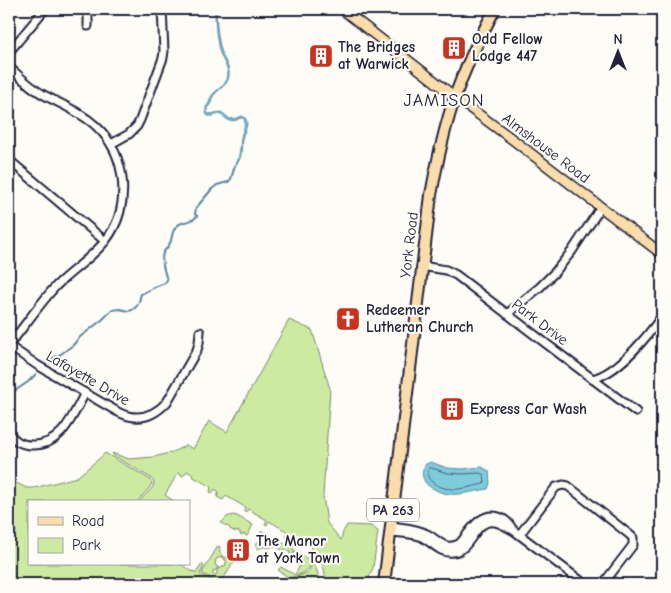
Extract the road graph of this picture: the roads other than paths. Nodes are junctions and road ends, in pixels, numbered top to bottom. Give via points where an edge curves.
1 (45, 9) edge
2 (86, 9) edge
3 (162, 9) edge
4 (342, 9) edge
5 (495, 9) edge
6 (88, 26) dead end
7 (9, 52) edge
8 (9, 67) edge
9 (455, 97) junction
10 (111, 144) junction
11 (9, 160) edge
12 (601, 207) junction
13 (106, 241) junction
14 (662, 254) edge
15 (421, 266) junction
16 (507, 314) junction
17 (662, 316) edge
18 (200, 332) dead end
19 (9, 346) edge
20 (592, 378) junction
21 (85, 393) junction
22 (636, 412) dead end
23 (9, 433) edge
24 (391, 529) junction
25 (517, 532) junction
26 (384, 584) edge
27 (585, 584) edge
28 (603, 584) edge

1 - 7 street
2 - 6 street
3 - 10 street via 163,58 140,120 132,132
4 - 9 main road, Almshouse Road
5 - 9 highway, York Road / PA 263 via 474,48
8 - 10 street via 42,94 87,118
9 - 12 main road, Almshouse Road
9 - 15 highway, York Road / PA 263 via 438,159
10 - 13 street via 119,161 123,196 117,221
11 - 13 street
12 - 14 main road, Almshouse Road
12 - 16 street via 560,267
13 - 19 street via 55,288
15 - 16 street, Park Drive via 450,271
15 - 24 highway, York Road / PA 263
16 - 20 street, Park Drive
17 - 20 street via 626,357 603,375
18 - 21 street, Lafayette Drive via 197,350 167,402 157,411 133,418
19 - 21 street, Lafayette Drive
20 - 22 street, Park Drive
21 - 23 street via 63,432 51,441 26,445 17,442
24 - 25 street via 408,528 426,533 448,546 459,544 477,522 489,516 503,519
24 - 26 highway, York Road / PA 263
25 - 27 street
25 - 28 street via 556,487 568,486 633,538 633,545

